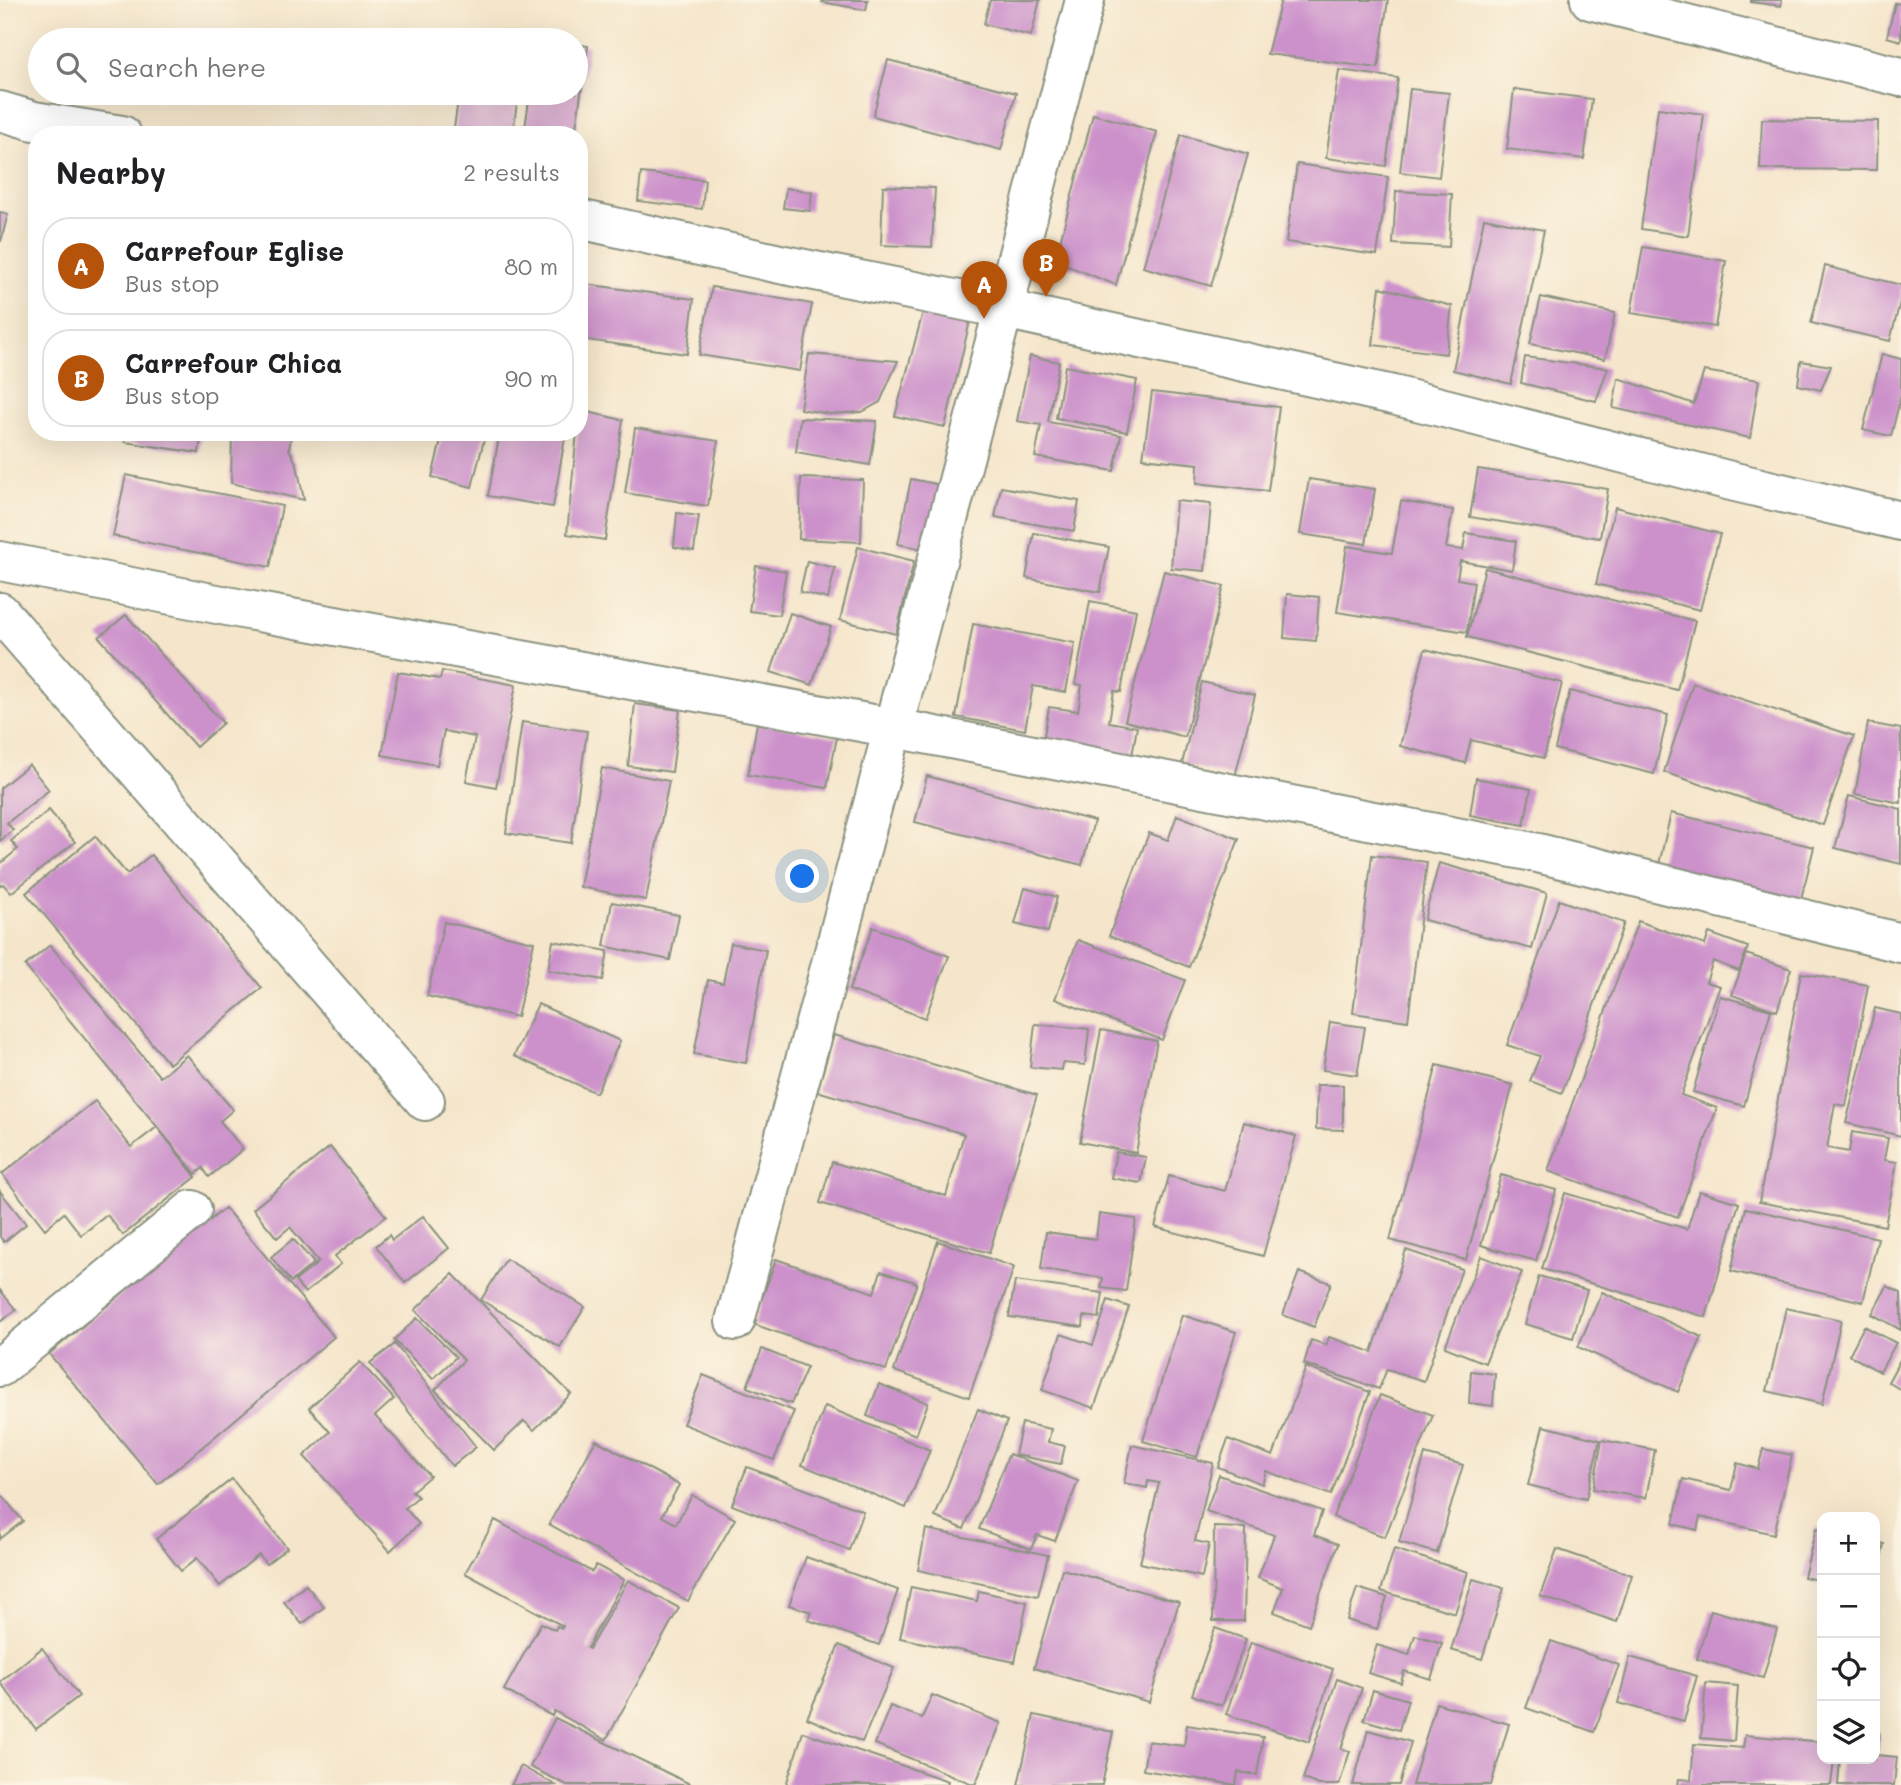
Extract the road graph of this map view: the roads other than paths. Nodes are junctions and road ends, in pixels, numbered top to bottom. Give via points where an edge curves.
1 (1085, 0) edge
2 (1590, 0) edge
3 (1901, 77) edge
4 (0, 111) edge
5 (65, 126) edge
6 (588, 221) edge
7 (1004, 309) junction
8 (1901, 522) edge
9 (0, 561) edge
10 (0, 612) edge
11 (894, 728) junction
12 (1901, 943) edge
13 (425, 1101) dead end
14 (192, 1210) dead end
15 (735, 1321) dead end
16 (0, 1367) edge

1 - 7 street
2 - 3 street
4 - 5 street
6 - 7 street
7 - 8 street via 1393,395
7 - 11 street
9 - 11 street
10 - 13 street
11 - 12 street via 1538,853
11 - 15 street
14 - 16 street

